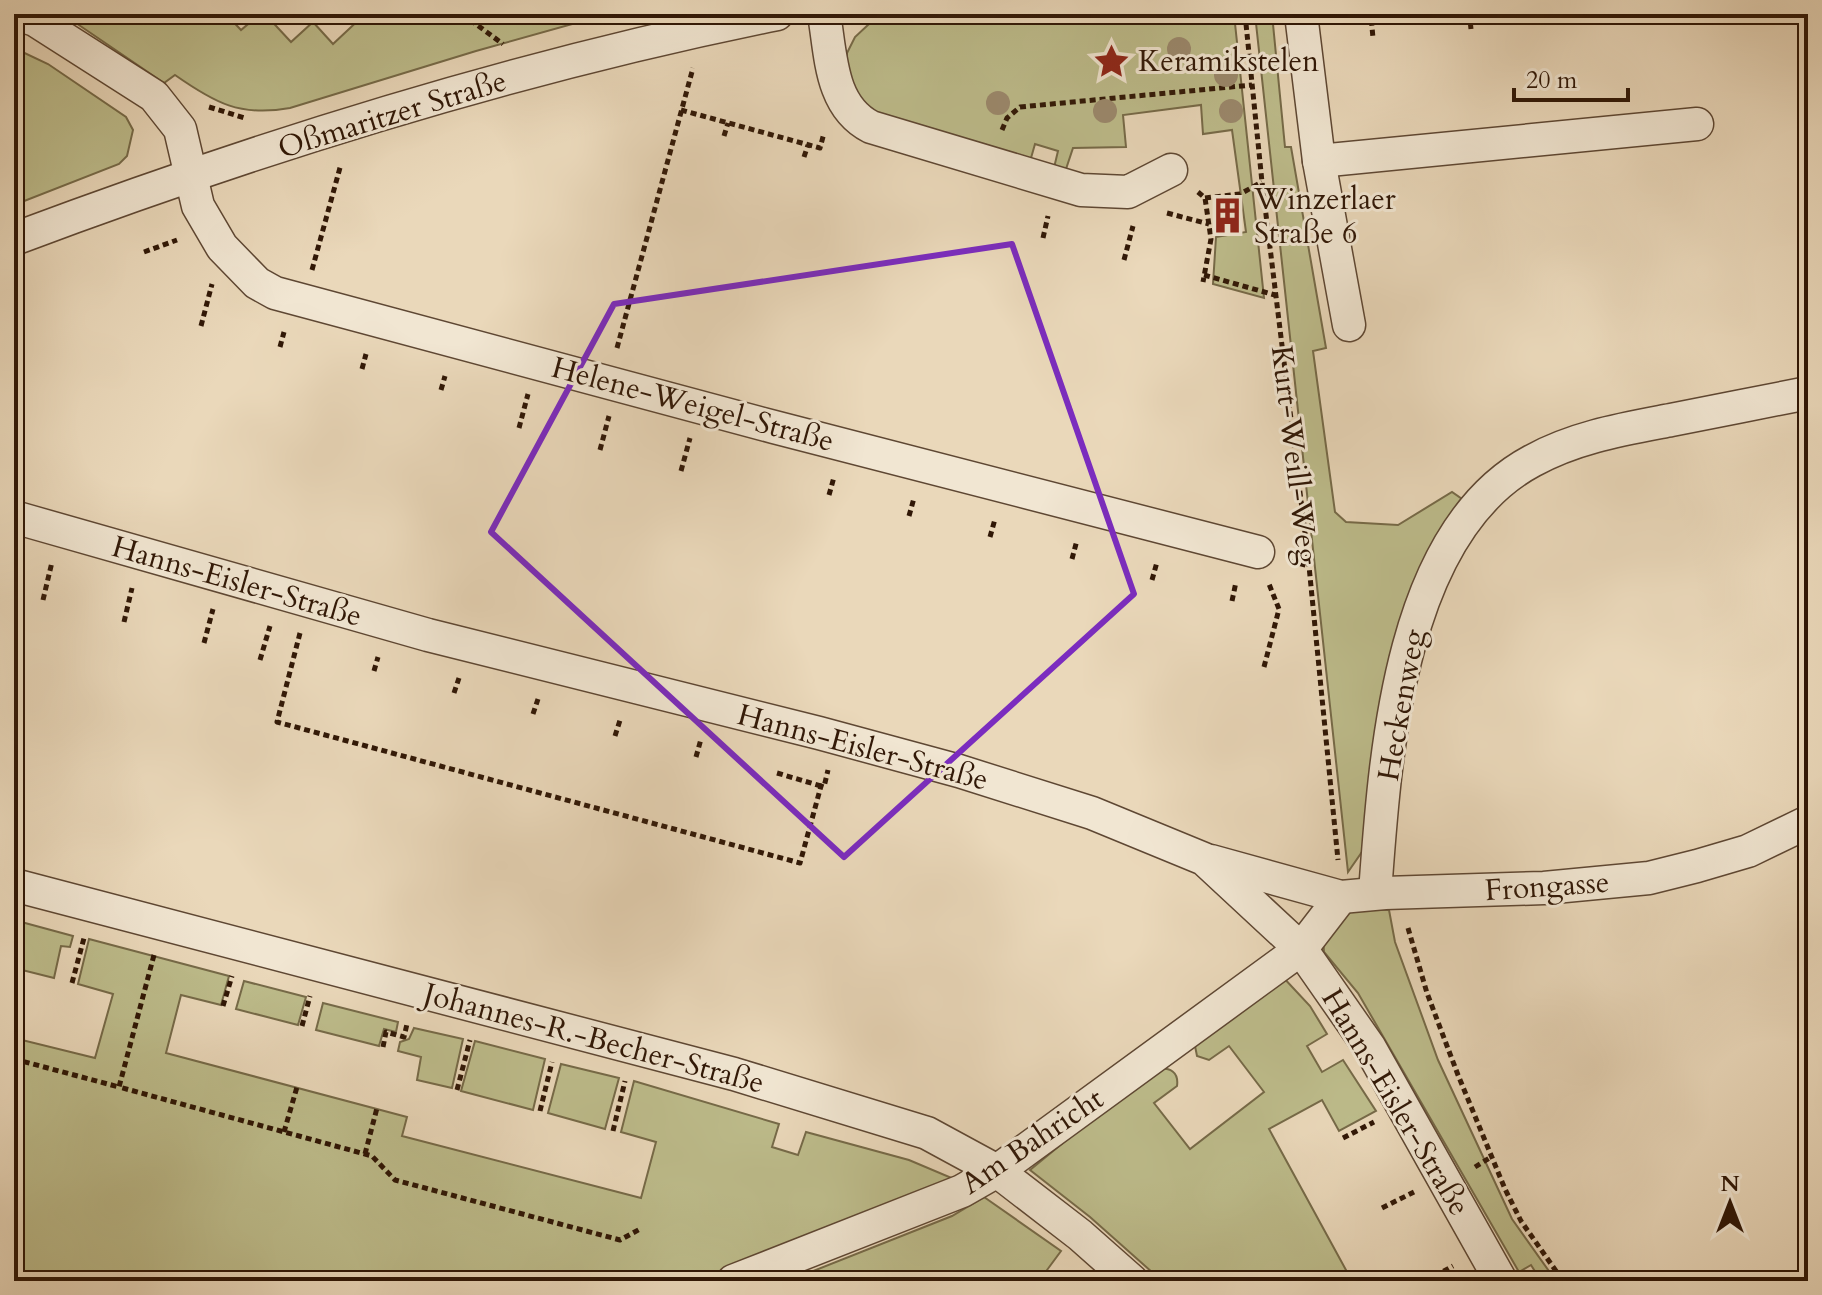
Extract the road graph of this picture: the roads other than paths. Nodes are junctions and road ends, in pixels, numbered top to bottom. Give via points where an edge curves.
1 (17, 14) edge
2 (777, 14) edge
3 (824, 14) edge
4 (1302, 18) edge
5 (1697, 124) dead end
6 (1319, 161) junction
7 (1171, 170) dead end
8 (191, 175) junction
9 (14, 239) edge
10 (1349, 325) dead end
11 (1808, 393) edge
12 (14, 517) edge
13 (1248, 562) road end
14 (1808, 822) edge
15 (1204, 859) junction
16 (14, 885) edge
17 (1388, 893) junction
18 (1341, 897) junction
19 (1301, 949) junction
20 (997, 1171) junction
21 (733, 1281) edge
22 (1132, 1281) edge
23 (1501, 1281) edge

1 - 8 street, Helene-Weigel-Straße via 35,20 154,96 180,129
2 - 8 street, Oßmaritzer Straße via 550,67
3 - 7 street via 840,96 871,127 1081,190 1128,192
4 - 6 street
5 - 6 street
6 - 10 street
8 - 9 street, Oßmaritzer Straße
8 - 13 street, Helene-Weigel-Straße via 198,206 225,253 275,293
11 - 17 street, Heckenweg via 1602,434 1534,459 1475,504 1436,566 1402,674 1390,749
12 - 15 street, Hanns-Eisler-Straße via 428,635 959,771 1092,813
14 - 17 street, Frongasse via 1748,851 1649,878 1530,889
15 - 18 street
15 - 19 street, Hanns-Eisler-Straße
16 - 20 street, Johannes-R.-Becher-Straße via 734,1074 927,1133
17 - 18 street, Frongasse
18 - 19 street
19 - 20 street, Am Bahricht
19 - 23 street, Hanns-Eisler-Straße via 1370,1048
20 - 21 street, Am Bahricht via 962,1191
20 - 22 street, Johannes-R.-Becher-Straße

